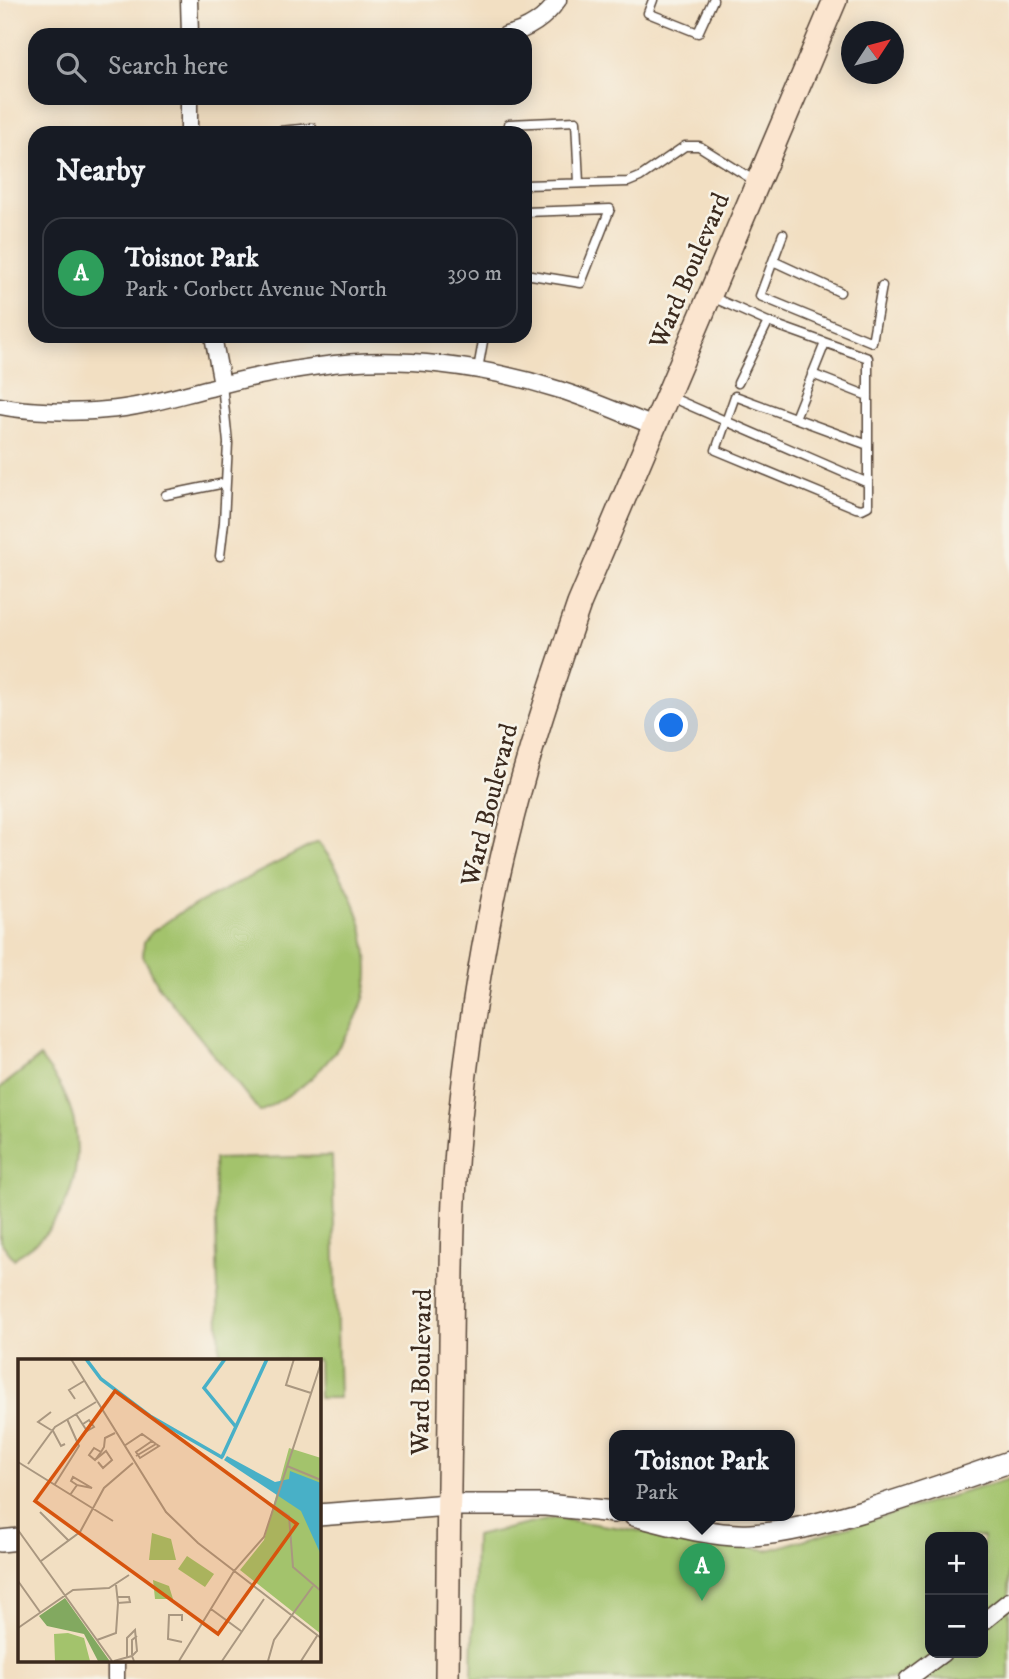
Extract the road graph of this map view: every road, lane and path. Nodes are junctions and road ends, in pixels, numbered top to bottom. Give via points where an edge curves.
1 (189, 0) edge
2 (558, 0) edge
3 (653, 0) edge
4 (713, 0) edge
5 (835, 0) edge
6 (190, 28) edge
7 (526, 28) edge
8 (189, 105) edge
9 (189, 126) edge
10 (509, 126) edge
11 (579, 183) junction
12 (758, 183) junction
13 (532, 185) edge
14 (532, 212) edge
15 (783, 234) dead end
16 (773, 261) junction
17 (532, 275) edge
18 (882, 286) dead end
19 (840, 292) dead end
20 (709, 296) junction
21 (768, 321) junction
22 (872, 342) junction
23 (214, 343) edge
24 (483, 343) edge
25 (825, 343) junction
26 (868, 358) junction
27 (478, 369) junction
28 (812, 374) junction
29 (738, 383) dead end
30 (222, 384) junction
31 (667, 395) junction
32 (868, 396) junction
33 (0, 406) edge
34 (795, 418) junction
35 (726, 422) junction
36 (654, 426) junction
37 (868, 445) junction
38 (225, 483) junction
39 (868, 483) junction
40 (166, 495) dead end
41 (220, 556) dead end
42 (1009, 1462) edge
43 (448, 1505) junction
44 (609, 1511) edge
45 (320, 1515) edge
46 (658, 1521) edge
47 (18, 1539) edge
48 (0, 1541) edge
49 (1009, 1601) edge
50 (988, 1618) edge
51 (936, 1658) edge
52 (447, 1679) edge
53 (908, 1679) edge

1 - 6 street
2 - 7 street
3 - 4 lane via 648,13 698,33
5 - 12 main road, Ward Boulevard
8 - 9 street
10 - 11 lane via 576,121
11 - 12 lane via 628,182 685,146 699,146
11 - 13 lane
12 - 20 main road, Ward Boulevard
14 - 17 lane via 610,209 582,283
15 - 16 lane
16 - 19 lane
16 - 22 lane via 760,296
18 - 22 lane
20 - 21 lane
20 - 31 main road, Ward Boulevard
21 - 25 lane
21 - 29 lane
22 - 26 lane
23 - 30 street
24 - 27 lane
25 - 26 lane
25 - 28 lane
26 - 32 lane
27 - 30 street via 379,362 321,366
27 - 36 street via 562,390
28 - 32 lane
28 - 34 lane
30 - 33 street via 108,411
30 - 38 lane via 228,443
31 - 35 lane
31 - 36 main road, Ward Boulevard
32 - 37 lane
34 - 35 lane via 736,396
34 - 37 lane
35 - 39 lane
35 - 39 lane via 716,450 862,509 868,506
36 - 43 main road, Ward Boulevard via 579,604 555,674 508,836 486,940 461,1101 456,1167
37 - 39 lane
38 - 40 lane
38 - 41 lane
42 - 46 street via 881,1506 783,1532 730,1535
43 - 44 street via 546,1505
43 - 45 street
43 - 52 main road, Ward Boulevard
47 - 48 street
49 - 50 street
51 - 53 street

